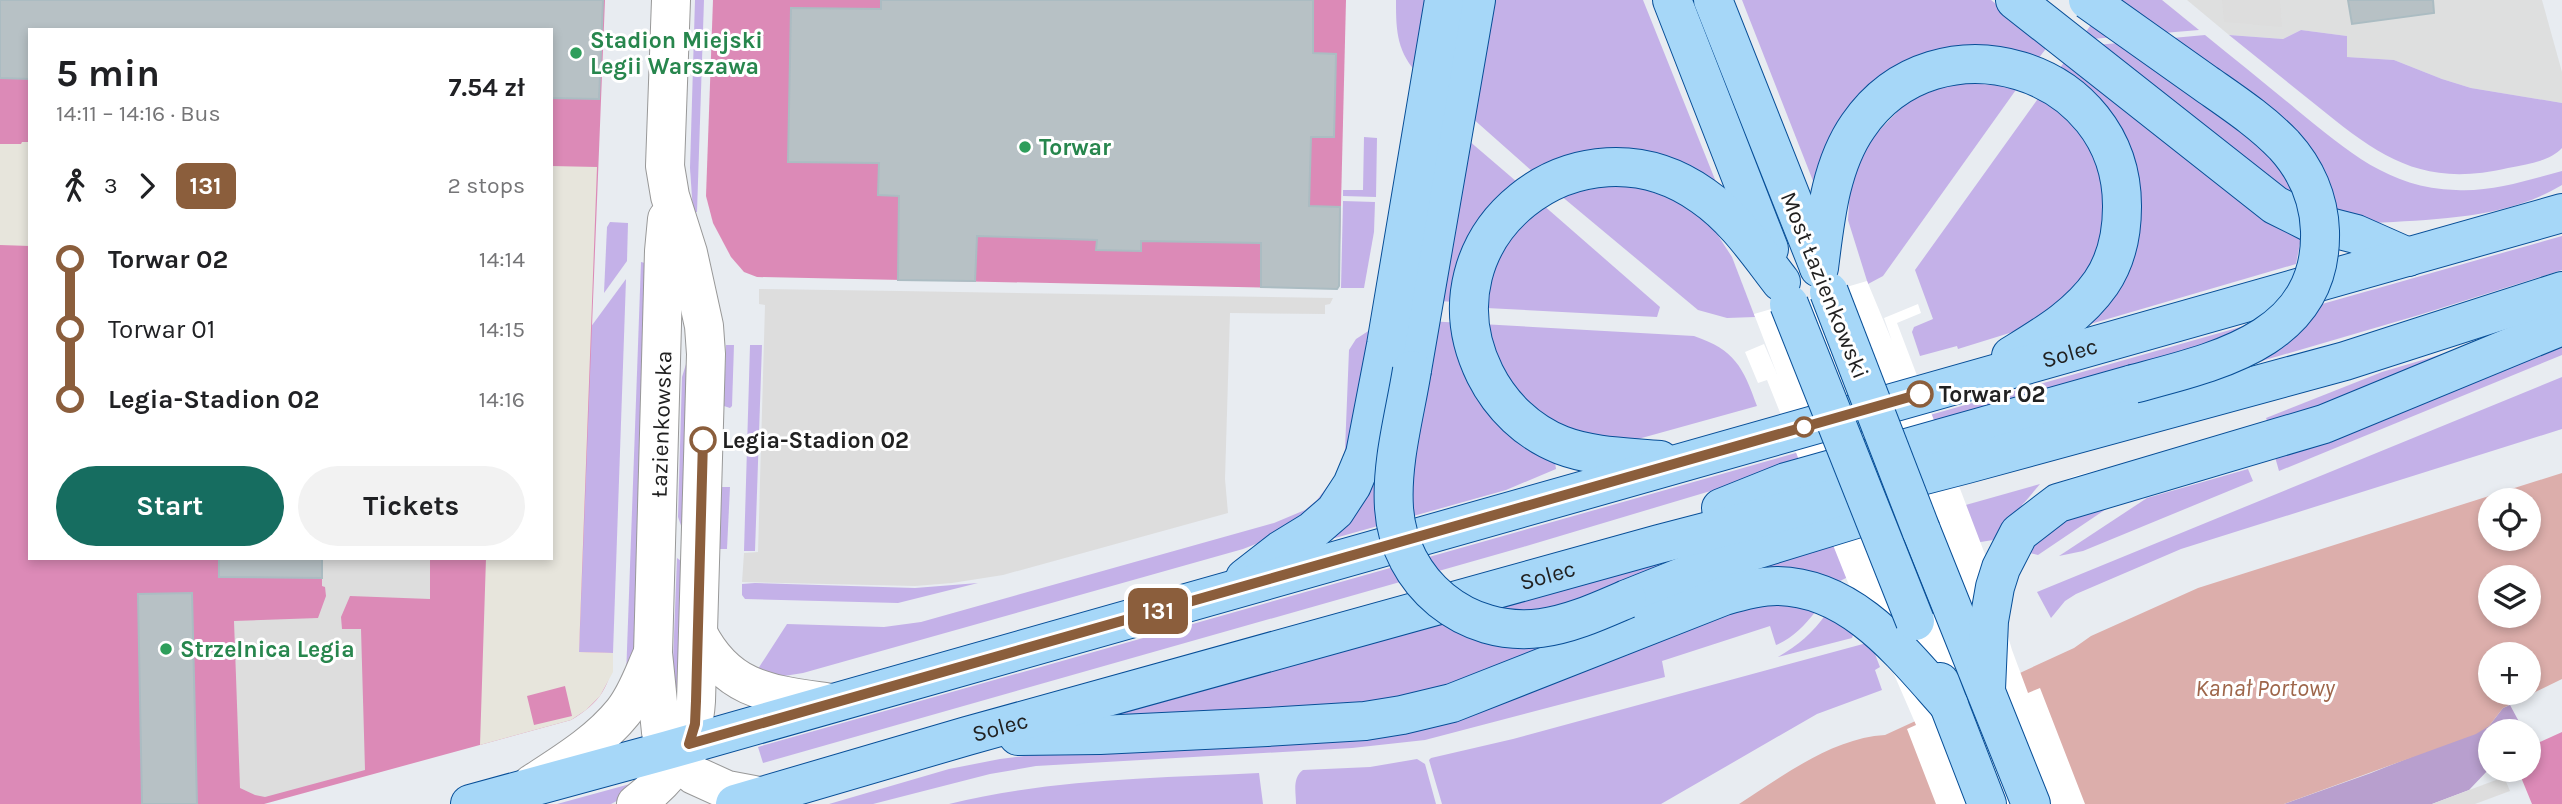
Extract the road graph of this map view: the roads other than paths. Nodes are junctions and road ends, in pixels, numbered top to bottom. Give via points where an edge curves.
1 (671, 0) edge
2 (1672, 0) edge
3 (1713, 0) edge
4 (2015, 0) edge
5 (2088, 0) edge
6 (1458, 12) edge
7 (670, 196) junction
8 (2562, 213) edge
9 (2408, 257) junction
10 (1824, 280) junction
11 (2562, 291) edge
12 (1785, 293) junction
13 (2562, 326) edge
14 (1968, 381) junction
15 (1685, 461) junction
16 (1967, 464) junction
17 (1659, 544) junction
18 (1228, 591) junction
19 (698, 633) junction
20 (653, 653) junction
21 (1986, 688) junction
22 (831, 704) junction
23 (1949, 705) junction
24 (967, 736) junction
25 (678, 752) junction
26 (527, 788) junction
27 (747, 800) edge
28 (470, 804) edge
29 (636, 804) edge
30 (1987, 804) edge
31 (2031, 804) edge

1 - 7 street, Łazienkowska via 666,166
2 - 12 main road, Most Łazienkowski
3 - 10 main road, Most Łazienkowski
4 - 9 main road via 2285,211
5 - 17 main road, bridge via 2271,133 2301,167 2313,191 2320,240 2314,274 2301,301 2257,343 2227,357 1786,482 1737,500
6 - 16 main road, bridge via 1394,505 1399,538 1411,567 1433,595 1462,615 1488,625 1540,628 1576,620 1732,557 1883,511
6 - 18 main road via 1365,454 1335,511
7 - 19 street, Łazienkowska via 688,253 706,354
7 - 20 street, Łazienkowska via 664,251
8 - 9 main road, Solec
9 - 14 main road, Solec
10 - 14 main road via 1828,208 1839,163 1858,125 1888,94 1926,73 1972,63 2008,67 2053,85 2092,121 2112,155 2122,194 2122,223 2114,258 2103,280 2066,321
10 - 21 main road, Most Łazienkowski, bridge
11 - 16 main road, Solec via 2345,361
12 - 15 main road via 1728,217 1703,195 1641,169 1596,167 1555,179 1518,202 1484,247 1473,280 1470,323 1481,367 1509,409 1553,441 1597,454
12 - 23 main road, Most Łazienkowski, bridge
13 - 21 main road via 2354,413 2058,503 2019,533 1995,587
14 - 15 main road, Solec
15 - 18 main road, Solec
16 - 17 main road, Solec
17 - 24 main road, Solec
18 - 22 main road, Solec
19 - 22 street via 719,665 748,686
19 - 25 street, Łazienkowska via 695,724
20 - 25 street, Łazienkowska via 660,721
20 - 26 street, Łazienkowska via 623,712 584,749
21 - 31 main road, Most Łazienkowski
22 - 25 main road, Solec
23 - 24 main road via 1884,635 1851,609 1827,597 1777,586 1724,596 1452,703 1402,715 1100,735
23 - 30 main road, Most Łazienkowski
24 - 27 main road, Solec
25 - 26 main road, Solec
25 - 27 street via 694,775
25 - 29 street
26 - 28 main road, Solec

